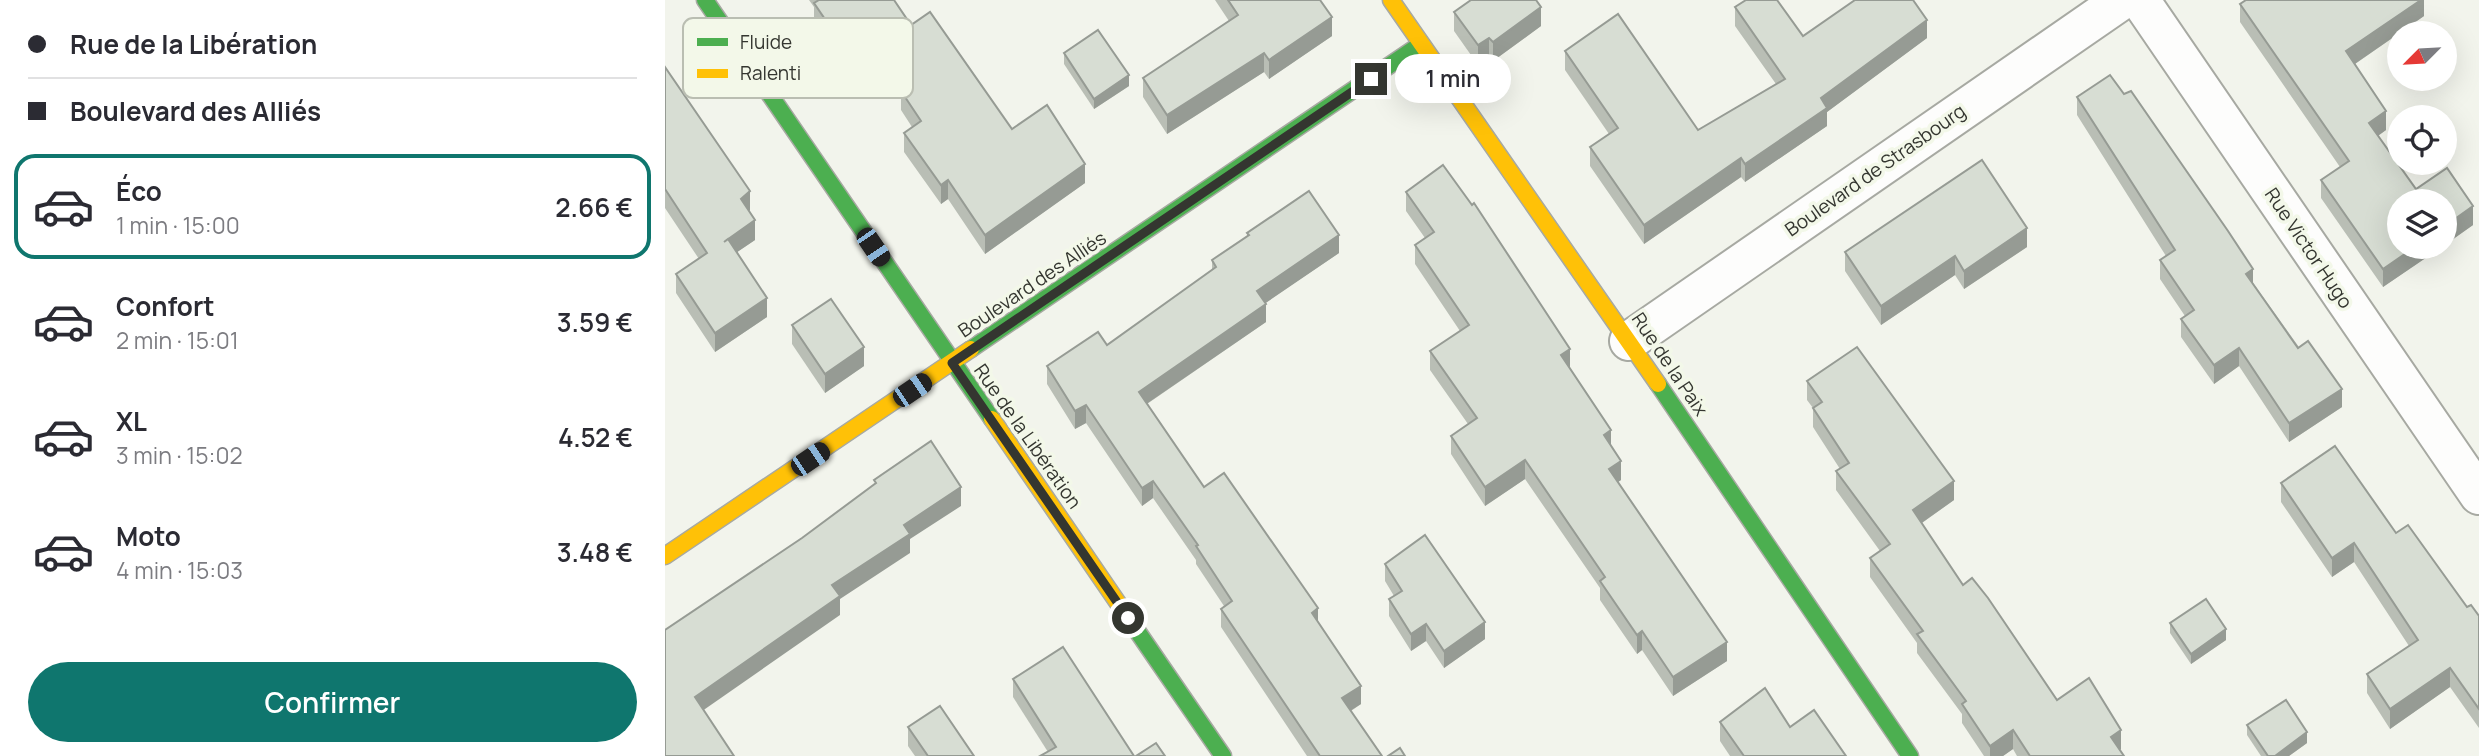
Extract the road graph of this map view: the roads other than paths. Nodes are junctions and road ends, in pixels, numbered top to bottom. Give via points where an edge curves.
1 (705, 0) edge
2 (1391, 0) edge
3 (2122, 0) edge
4 (2140, 0) edge
5 (717, 18) edge
6 (1421, 44) junction
7 (772, 98) edge
8 (1629, 341) junction
9 (952, 363) junction
10 (2479, 495) edge
11 (665, 555) edge
12 (1223, 756) edge
13 (1910, 756) edge

1 - 5 street, Rue de la Libération
2 - 6 street, Rue de la Paix
3 - 8 street, Boulevard de Strasbourg
4 - 10 street, Rue Victor Hugo
6 - 8 street, Rue de la Paix
6 - 9 street, Boulevard des Alliés
7 - 9 street, Rue de la Libération
8 - 13 street, Rue de la Paix
9 - 11 street, Boulevard des Alliés
9 - 12 street, Rue de la Libération

